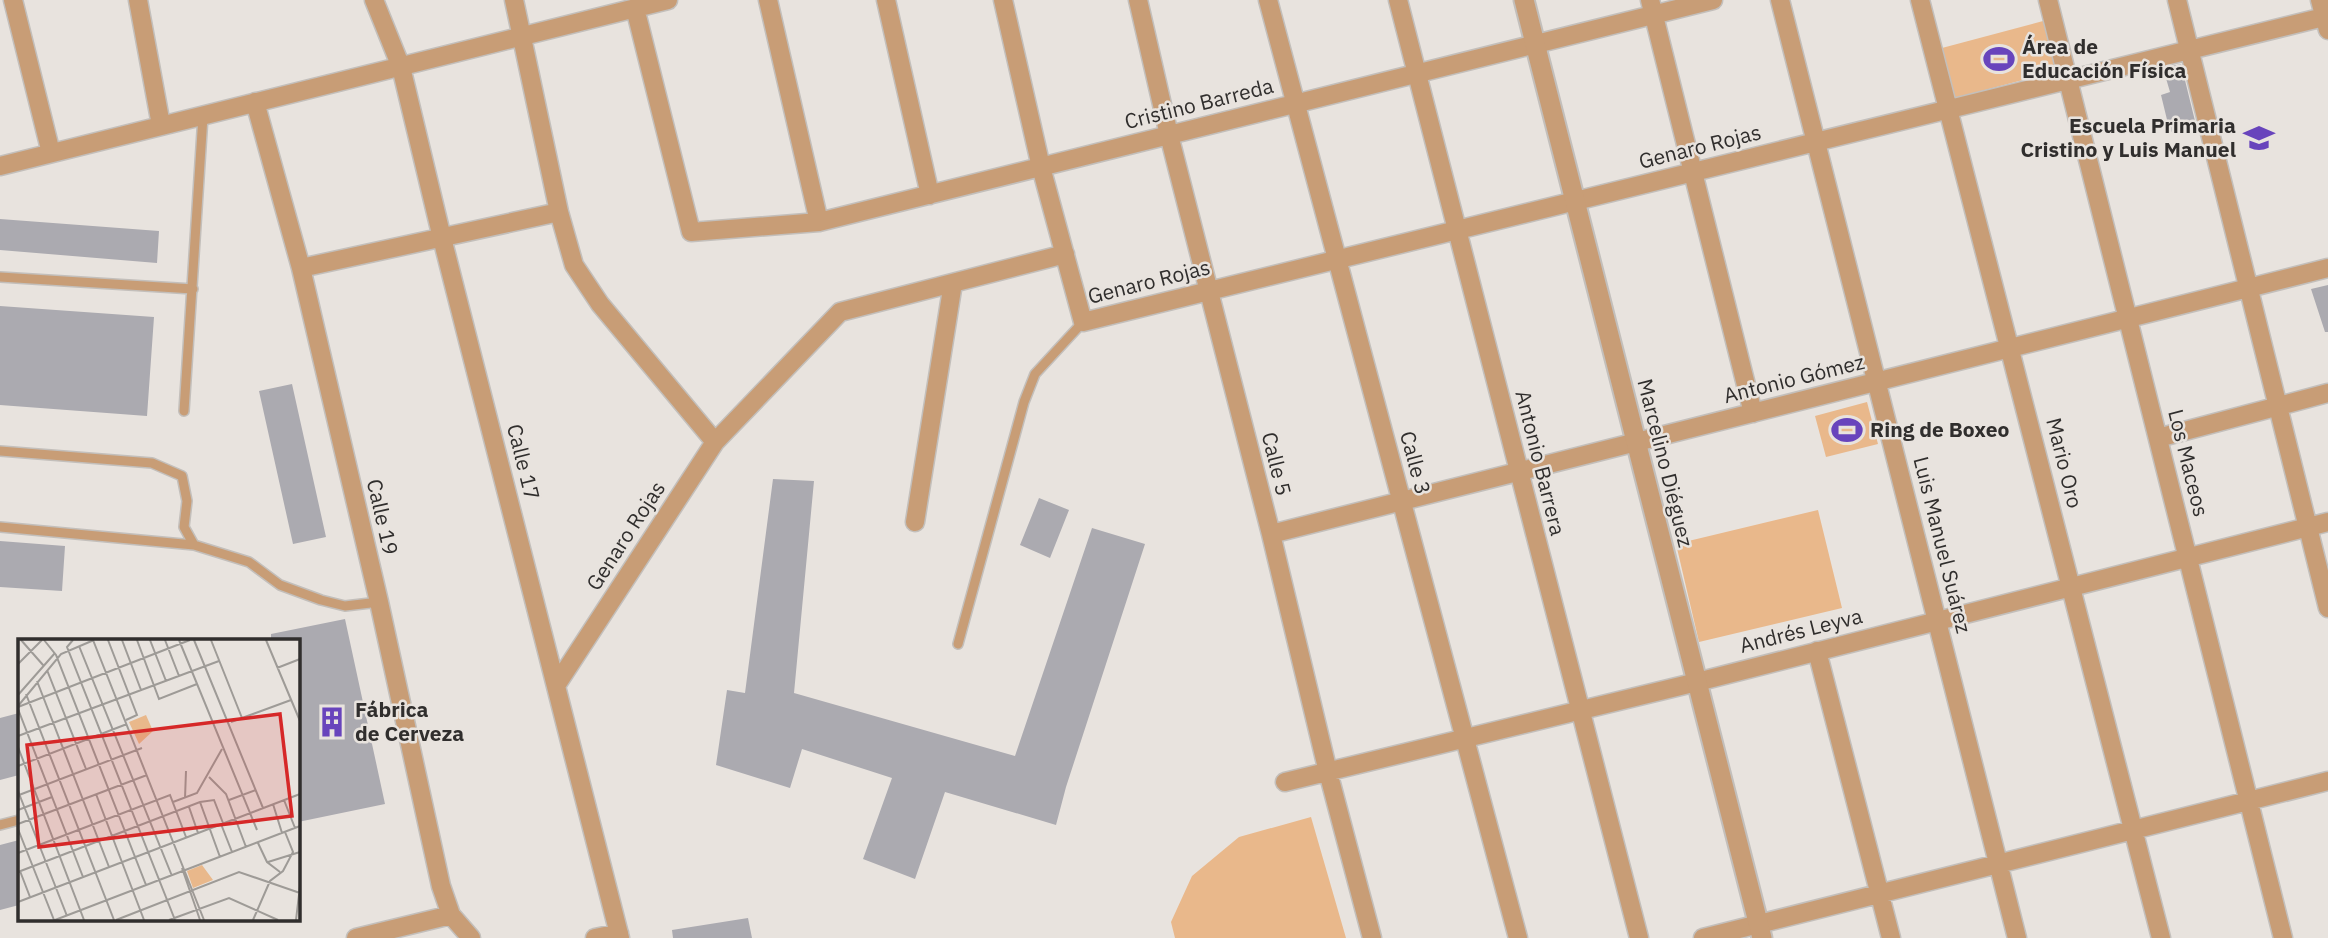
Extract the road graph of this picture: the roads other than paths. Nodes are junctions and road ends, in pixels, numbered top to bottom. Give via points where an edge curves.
1 (13, 0) edge
2 (138, 0) edge
3 (374, 0) edge
4 (514, 0) edge
5 (768, 0) edge
6 (886, 0) edge
7 (1003, 0) edge
8 (1138, 0) edge
9 (1268, 0) edge
10 (1398, 0) edge
11 (1524, 0) edge
12 (1713, 0) edge
13 (1780, 0) edge
14 (1920, 0) edge
15 (2048, 0) edge
16 (2177, 0) edge
17 (651, 3) edge
18 (1652, 7) edge
19 (2325, 16) edge
20 (523, 36) junction
21 (1535, 44) junction
22 (2189, 50) junction
23 (401, 67) junction
24 (1416, 74) junction
25 (2068, 80) junction
26 (255, 102) junction
27 (1294, 104) junction
28 (1949, 109) junction
29 (203, 115) junction
30 (161, 125) junction
31 (1169, 135) junction
32 (1817, 142) junction
33 (51, 153) junction
34 (0, 166) edge
35 (1041, 167) junction
36 (1694, 172) junction
37 (930, 195) junction
38 (1576, 201) junction
39 (559, 212) junction
40 (819, 222) junction
41 (1457, 230) junction
42 (442, 237) junction
43 (1065, 254) junction
44 (1336, 260) junction
45 (301, 268) junction
46 (2328, 268) edge
47 (0, 277) edge
48 (953, 283) junction
49 (2248, 288) junction
50 (193, 289) junction
51 (1209, 290) junction
52 (2128, 319) junction
53 (1083, 322) junction
54 (2011, 348) junction
55 (1877, 382) junction
56 (2328, 393) edge
57 (2278, 406) junction
58 (184, 411) dead end
59 (1753, 413) junction
60 (2158, 438) junction
61 (715, 442) junction
62 (1636, 443) junction
63 (0, 452) edge
64 (1519, 472) junction
65 (1402, 502) junction
66 (915, 522) dead end
67 (2328, 522) edge
68 (2308, 526) junction
69 (0, 527) edge
70 (1271, 534) junction
71 (194, 545) junction
72 (2188, 557) junction
73 (2071, 586) junction
74 (379, 602) junction
75 (2328, 608) edge
76 (1937, 620) junction
77 (958, 644) dead end
78 (1817, 651) junction
79 (1697, 682) junction
80 (557, 684) junction
81 (1580, 710) junction
82 (1465, 739) junction
83 (1328, 772) junction
84 (2328, 781) edge
85 (1285, 782) dead end
86 (2248, 801) junction
87 (18, 820) edge
88 (0, 825) edge
89 (2133, 830) junction
90 (1999, 864) junction
91 (1880, 894) junction
92 (451, 915) junction
93 (1760, 931) edge
94 (619, 935) edge
95 (356, 938) edge
96 (471, 938) edge
97 (595, 938) edge
98 (1372, 938) edge
99 (1518, 938) edge
100 (1639, 938) edge
101 (1703, 938) edge
102 (1891, 938) edge
103 (2017, 938) edge
104 (2161, 938) edge
105 (2283, 938) edge

1 - 33 street
2 - 30 street
3 - 23 street, Calle 17
4 - 20 street
5 - 40 street
6 - 37 street
7 - 35 street
8 - 31 street, Calle 5
9 - 27 street, Calle 3
10 - 24 street, Antonio Barrera
11 - 21 street, Marcelino Diéguez
12 - 18 street, Cristino Barreda
13 - 32 street, Luis Manuel Suárez
14 - 28 street, Mario Oro
15 - 25 street, Los Maceos
16 - 22 street
17 - 20 street
17 - 40 street, Cristino Barreda via 691,232
18 - 21 street, Cristino Barreda
18 - 36 street
19 - 22 street, Genaro Rojas
20 - 23 street
20 - 39 street
21 - 24 street, Cristino Barreda
21 - 38 street, Marcelino Diéguez
22 - 25 street, Genaro Rojas
22 - 49 street
23 - 26 street
23 - 42 street, Calle 17
24 - 27 street, Cristino Barreda
24 - 41 street, Antonio Barrera
25 - 28 street, Genaro Rojas
25 - 52 street, Los Maceos
26 - 29 street
26 - 45 street, Calle 19
27 - 31 street, Cristino Barreda
27 - 44 street, Calle 3
28 - 32 street, Genaro Rojas
28 - 54 street, Mario Oro
29 - 30 street
29 - 50 lane
30 - 33 street
31 - 35 street, Cristino Barreda
31 - 51 street, Calle 5
32 - 36 street, Genaro Rojas
32 - 55 street, Luis Manuel Suárez
33 - 34 street
35 - 37 street, Cristino Barreda
35 - 43 street
36 - 38 street, Genaro Rojas
36 - 59 street
37 - 40 street, Cristino Barreda
38 - 41 street, Genaro Rojas
38 - 62 street, Marcelino Diéguez
39 - 42 street
39 - 61 street via 574,265 600,304
41 - 44 street, Genaro Rojas
41 - 64 street, Antonio Barrera
42 - 45 street
42 - 80 street, Calle 17
43 - 48 street, Genaro Rojas
43 - 53 street
44 - 51 street, Genaro Rojas
44 - 65 street, Calle 3
45 - 74 street, Calle 19
46 - 49 street, Antonio Gómez
47 - 50 lane
48 - 61 street, Genaro Rojas via 840,312
48 - 66 street
49 - 52 street, Antonio Gómez
49 - 57 street
50 - 58 lane
51 - 53 street, Genaro Rojas
51 - 70 street, Calle 5
52 - 54 street, Antonio Gómez
52 - 60 street, Los Maceos
53 - 77 lane via 1035,374 1024,402
54 - 55 street, Antonio Gómez
54 - 73 street, Mario Oro
55 - 59 street, Antonio Gómez
55 - 76 street, Luis Manuel Suárez
56 - 57 street
57 - 60 street
57 - 68 street
59 - 62 street, Antonio Gómez
60 - 72 street, Los Maceos
61 - 80 street, Genaro Rojas
62 - 64 street, Antonio Gómez
62 - 79 street, Marcelino Diéguez
63 - 71 lane via 152,463 182,476 187,501 184,527
64 - 65 street, Antonio Gómez
64 - 81 street, Antonio Barrera
65 - 70 street, Antonio Gómez
65 - 82 street, Calle 3
67 - 68 street, Andrés Leyva
68 - 72 street, Andrés Leyva
68 - 75 street
69 - 71 lane
70 - 83 street, Calle 5
71 - 74 lane via 249,562 280,585 321,600 345,606
72 - 73 street, Andrés Leyva
72 - 86 street, Los Maceos
73 - 76 street, Andrés Leyva
73 - 89 street, Mario Oro
74 - 92 street, Calle 19
76 - 78 street, Andrés Leyva
76 - 90 street, Luis Manuel Suárez
78 - 79 street, Andrés Leyva
78 - 91 street
79 - 81 street, Andrés Leyva
79 - 93 street, Marcelino Diéguez
80 - 94 street, Calle 17
81 - 82 street, Andrés Leyva
81 - 100 street, Antonio Barrera
82 - 83 street, Andrés Leyva
82 - 99 street, Calle 3
83 - 85 street, Andrés Leyva
83 - 98 street, Calle 5
84 - 86 street
86 - 89 street
86 - 105 street, Los Maceos
87 - 88 lane
89 - 90 street
89 - 104 street, Mario Oro
90 - 91 street
90 - 103 street, Luis Manuel Suárez
91 - 93 street
91 - 102 street
92 - 95 street
92 - 96 street, Calle 19
93 - 101 street
94 - 97 street

